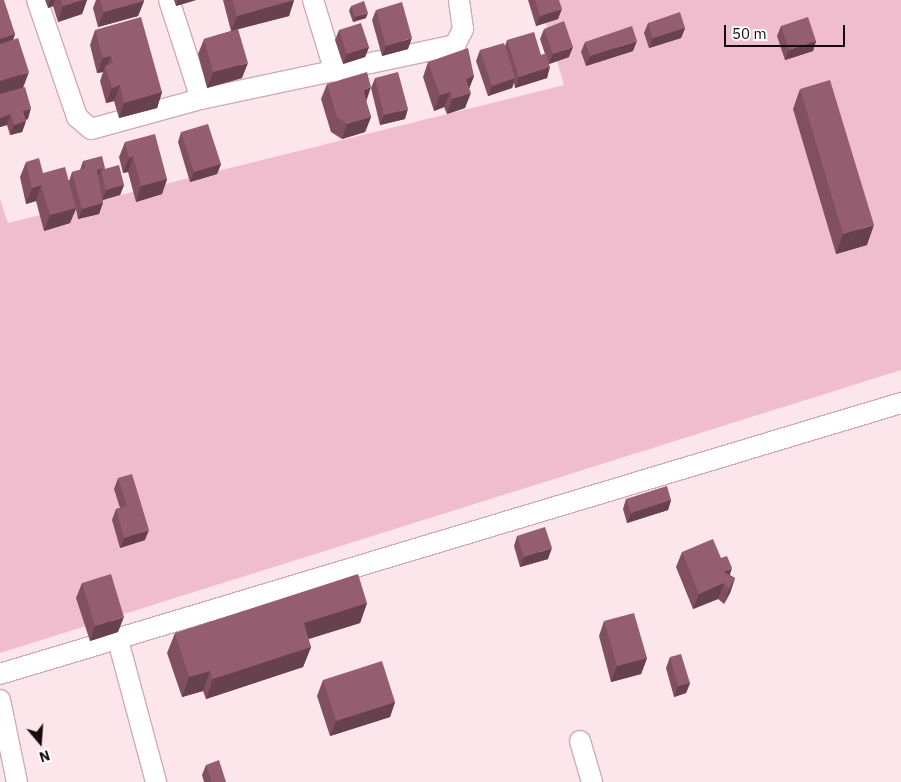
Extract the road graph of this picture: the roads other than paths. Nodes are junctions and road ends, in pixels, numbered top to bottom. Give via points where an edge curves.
1 (37, 0) edge
2 (169, 0) edge
3 (313, 0) edge
4 (459, 0) edge
5 (335, 72) junction
6 (201, 98) junction
7 (901, 403) edge
8 (118, 640) junction
9 (0, 674) edge
10 (0, 700) edge
11 (580, 741) dead end
12 (17, 782) edge
13 (156, 782) edge
14 (592, 782) edge

1 - 6 street via 77,117 83,126 91,129
2 - 6 street
3 - 5 street
4 - 5 street via 463,29 455,45
5 - 6 street
7 - 8 street
8 - 9 street
8 - 13 street
10 - 12 street
11 - 14 street

